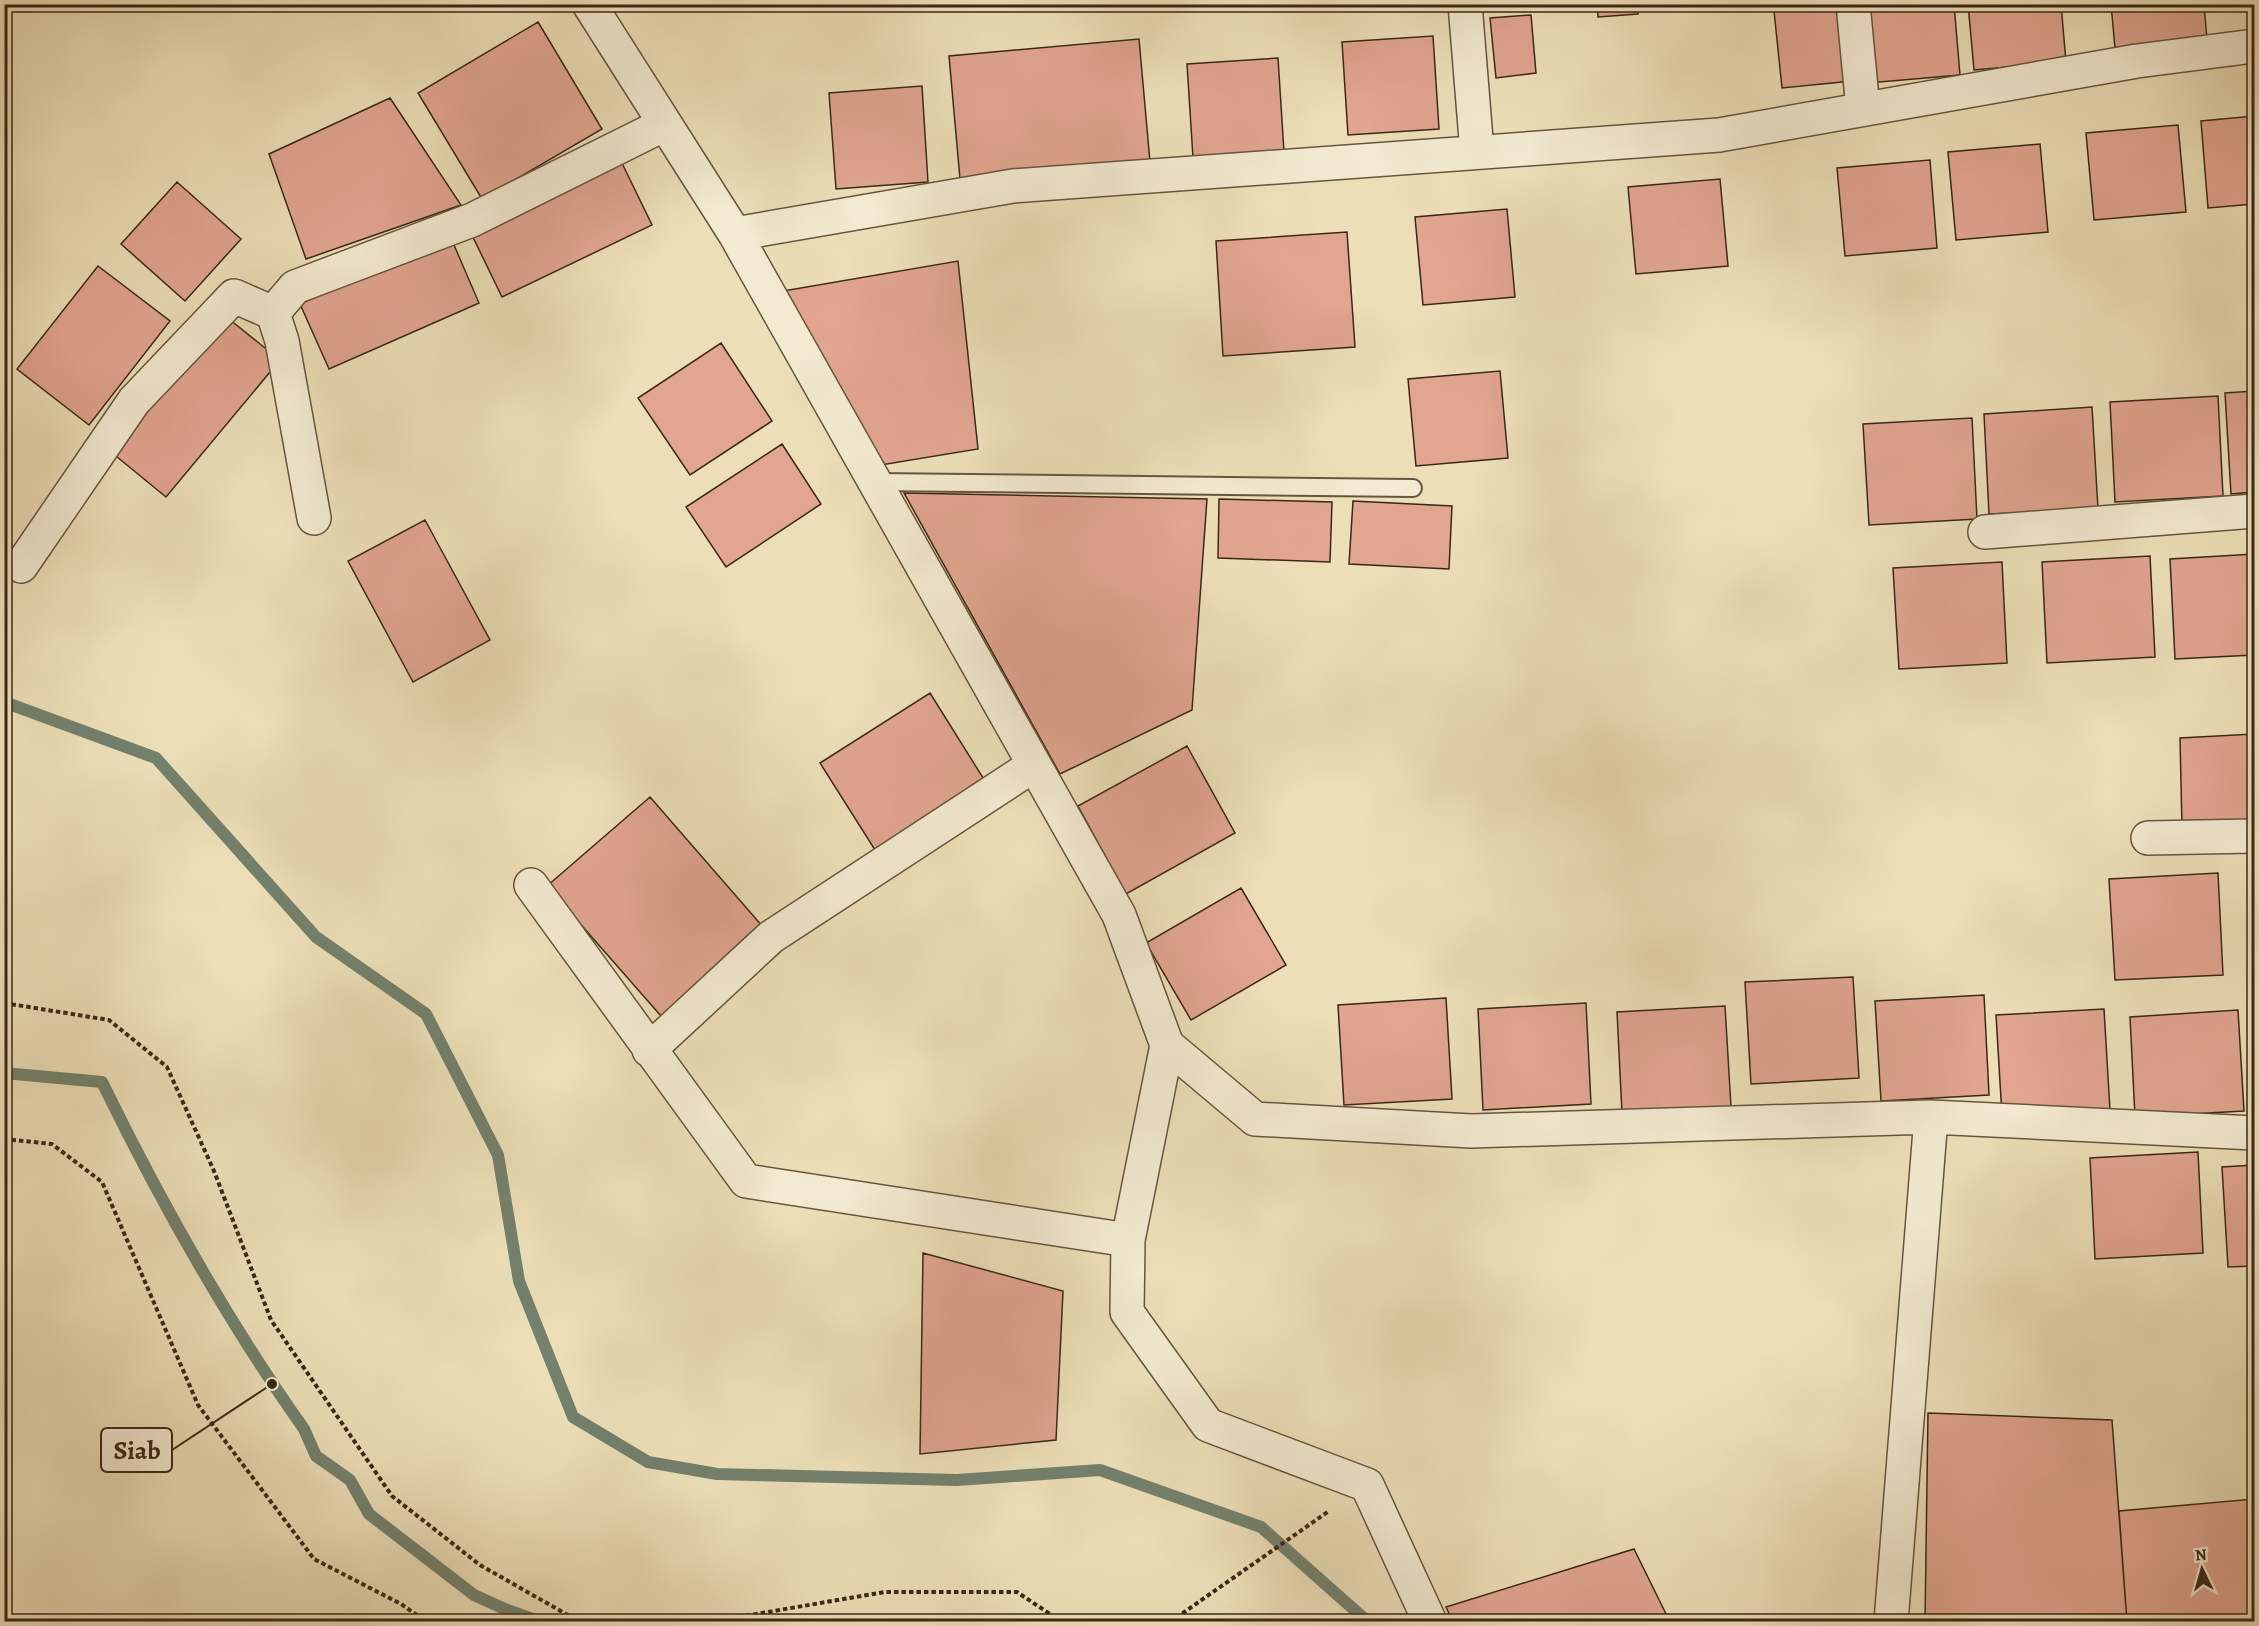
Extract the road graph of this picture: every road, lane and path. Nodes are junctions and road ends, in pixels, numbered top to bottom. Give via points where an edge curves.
1 (588, 4) edge
2 (1465, 4) edge
3 (1852, 4) edge
4 (2254, 46) edge
5 (1863, 109) junction
6 (665, 124) junction
7 (1477, 152) junction
8 (735, 234) junction
9 (273, 313) junction
10 (874, 482) junction
11 (1413, 488) dead end
12 (2254, 511) edge
13 (314, 518) dead end
14 (1985, 532) dead end
15 (21, 566) dead end
16 (1034, 765) junction
17 (2254, 836) edge
18 (2148, 838) dead end
19 (531, 885) dead end
20 (4, 1003) edge
21 (1167, 1045) junction
22 (649, 1050) junction
23 (1931, 1117) junction
24 (2254, 1133) edge
25 (4, 1138) edge
26 (1128, 1240) junction
27 (1294, 1535) dead end
28 (428, 1622) edge
29 (580, 1622) edge
30 (709, 1622) edge
31 (1062, 1622) edge
32 (1170, 1622) edge
33 (1430, 1622) edge
34 (1891, 1622) edge

1 - 6 street
2 - 7 street
3 - 5 street
4 - 5 street via 2137,61
5 - 7 street via 1719,135
6 - 8 street
6 - 9 street via 472,220 295,287
7 - 8 street via 1013,186
8 - 10 street
9 - 13 street via 282,341
9 - 15 street via 234,296 134,401
10 - 11 lane
10 - 16 street
12 - 14 street
16 - 21 street via 1119,915
16 - 22 street via 771,937
17 - 18 street
19 - 22 street
20 - 29 path via 109,1020 166,1067 214,1171 271,1320 392,1497 480,1565
21 - 23 street via 1255,1119 1471,1131
21 - 26 street
22 - 26 street via 746,1181
23 - 24 street
23 - 34 street
25 - 28 path via 52,1144 102,1182 198,1405 314,1559
26 - 33 street via 1127,1312 1208,1425 1367,1485
27 - 32 path
30 - 31 path via 885,1592 1017,1592

